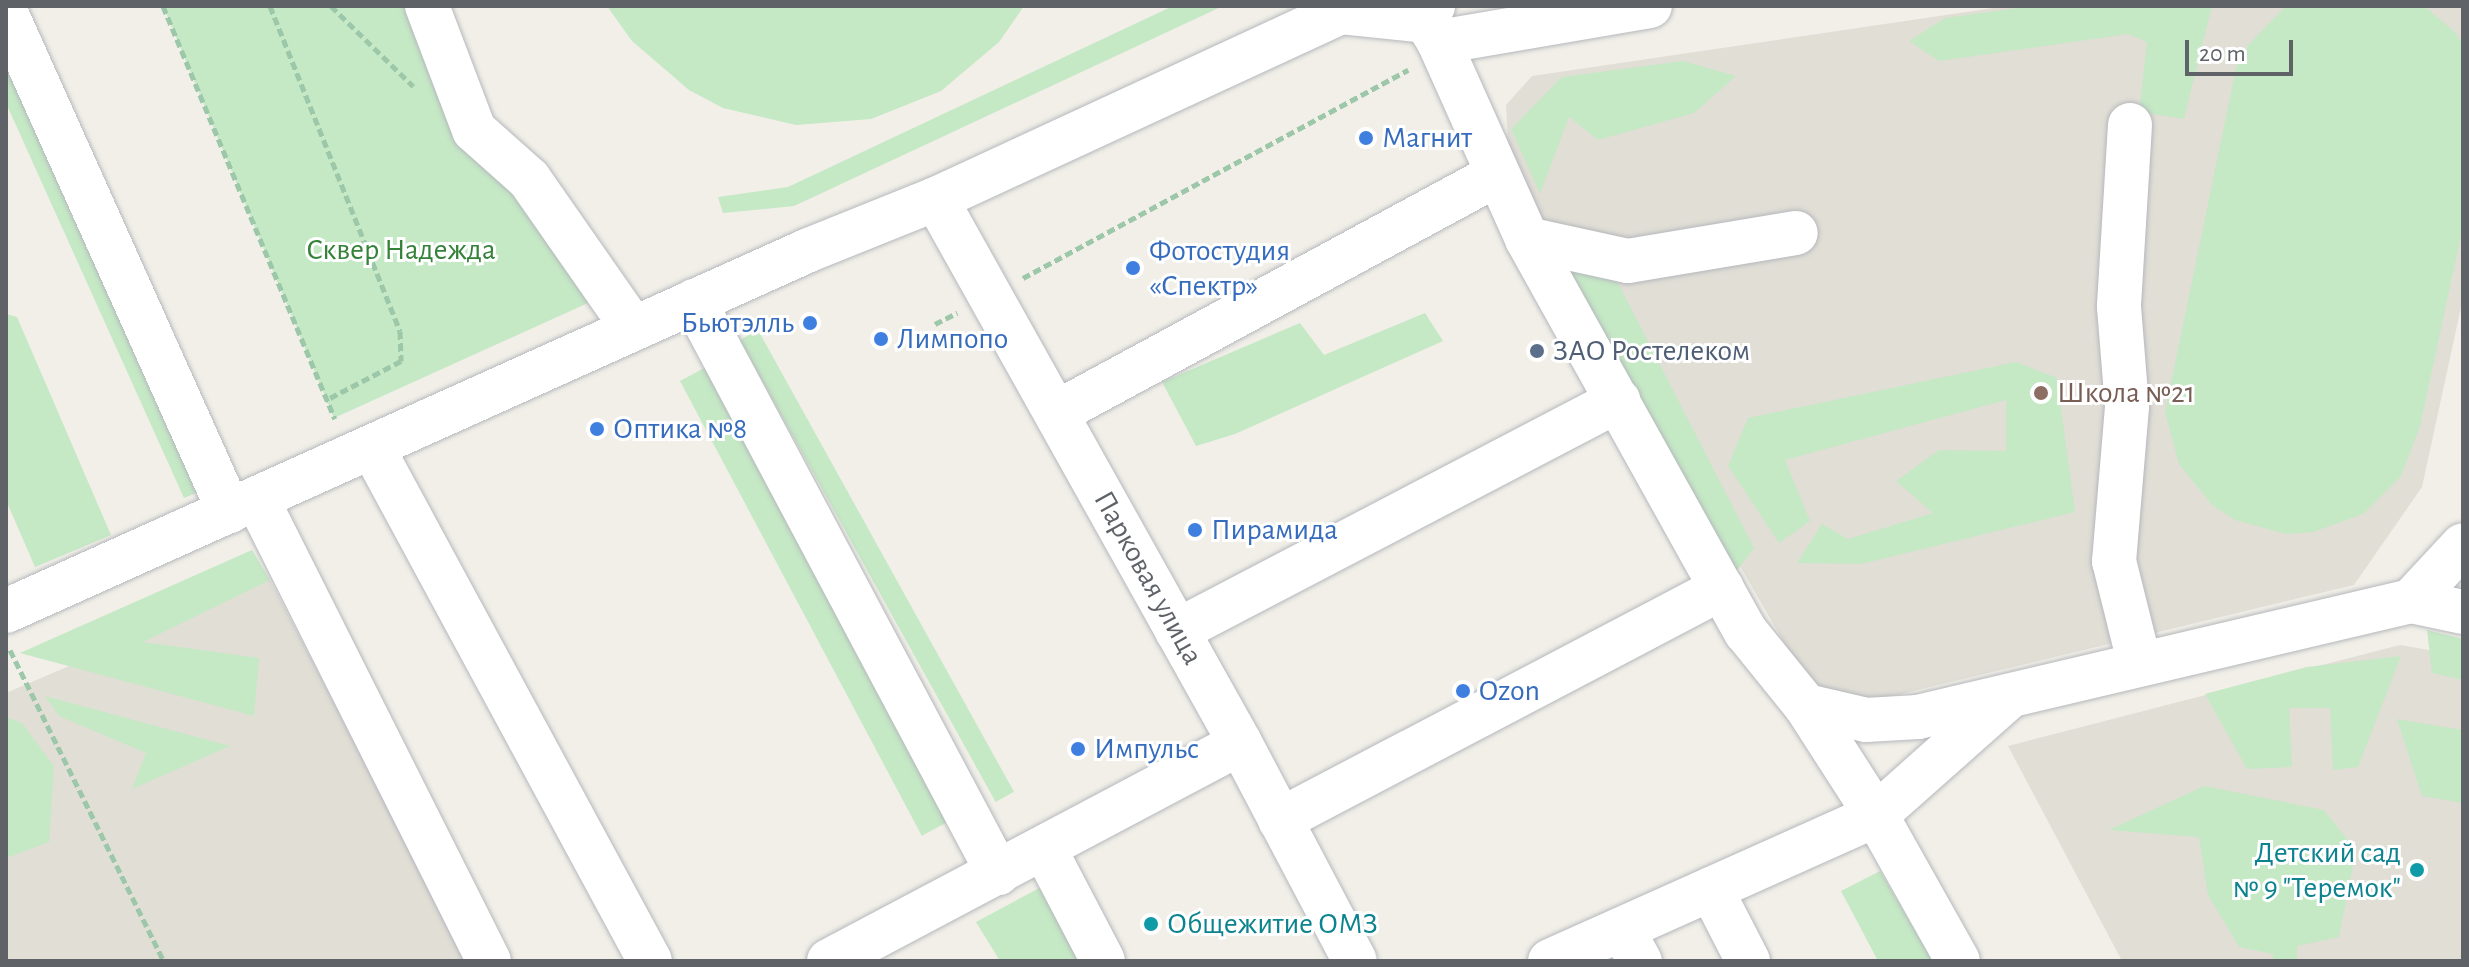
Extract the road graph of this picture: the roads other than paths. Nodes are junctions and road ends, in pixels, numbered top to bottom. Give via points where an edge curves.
1 (427, 6) edge
2 (1650, 6) edge
3 (6, 13) edge
4 (1437, 33) edge
5 (2130, 125) dead end
6 (1498, 174) junction
7 (936, 199) junction
8 (1796, 233) dead end
9 (1527, 239) junction
10 (694, 301) junction
11 (633, 328) junction
12 (1618, 400) junction
13 (1056, 413) junction
14 (361, 452) junction
15 (243, 505) junction
16 (2463, 545) edge
17 (1722, 588) junction
18 (2411, 601) junction
19 (6, 611) edge
20 (2463, 612) edge
21 (1177, 631) junction
22 (2139, 661) junction
23 (2009, 696) junction
24 (1806, 706) junction
25 (1240, 743) junction
26 (1876, 815) junction
27 (1280, 820) junction
28 (1044, 848) junction
29 (998, 873) junction
30 (1711, 889) junction
31 (1631, 945) edge
32 (873, 951) edge
33 (489, 961) edge
34 (650, 961) edge
35 (829, 961) edge
36 (1103, 961) edge
37 (1355, 961) edge
38 (1550, 961) edge
39 (1748, 961) edge
40 (1958, 961) edge

1 - 11 street via 474,130 529,179
2 - 4 street
3 - 15 street
4 - 6 street
4 - 7 street via 1341,12
5 - 22 street via 2119,307 2127,407 2114,561
6 - 9 street
6 - 13 street
7 - 10 street
7 - 13 street, Парковая улица
8 - 9 street via 1628,261
9 - 12 street
10 - 11 street
10 - 29 street
11 - 14 street
12 - 17 street
12 - 21 street
13 - 21 street, Парковая улица
14 - 15 street
14 - 34 street
15 - 19 street
15 - 33 street
16 - 18 street
17 - 24 street via 1746,632
17 - 27 street
18 - 20 street
18 - 22 street
21 - 25 street, Парковая улица
22 - 23 street
23 - 24 street via 1918,717 1866,720
23 - 26 street
24 - 26 street
25 - 27 street, Парковая улица
25 - 28 street
26 - 30 street
26 - 40 street
27 - 37 street, Парковая улица
28 - 29 street
28 - 36 street
29 - 32 street
30 - 31 street
30 - 39 street
31 - 38 street
32 - 35 street

